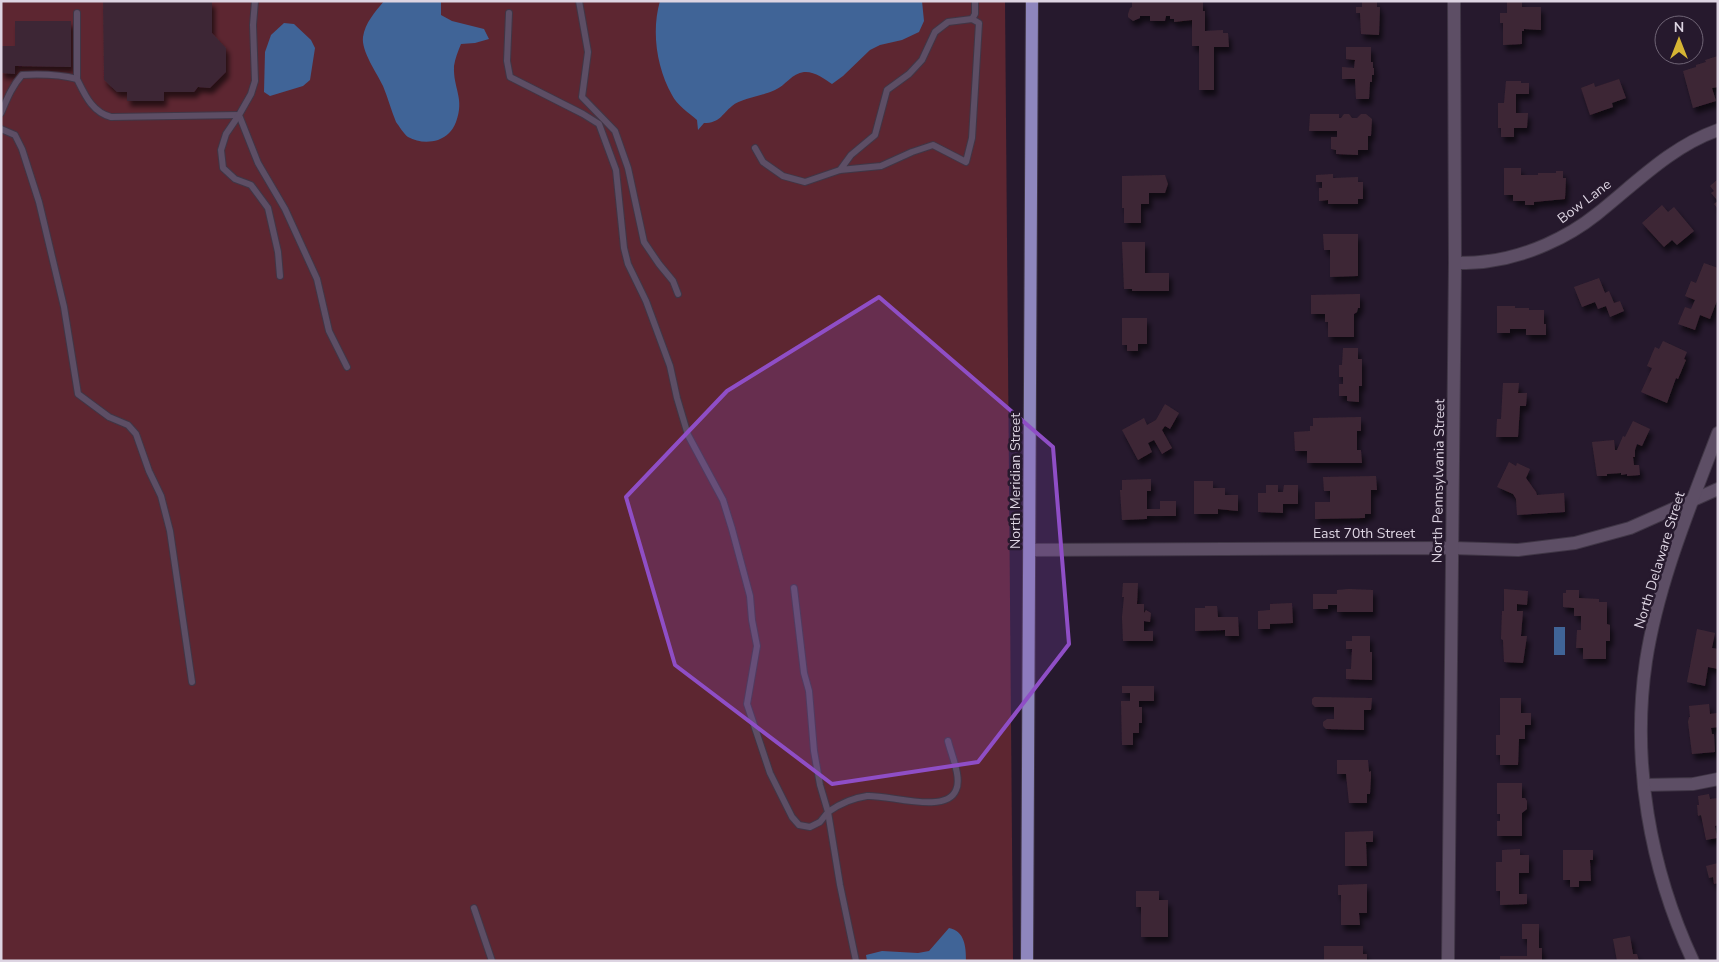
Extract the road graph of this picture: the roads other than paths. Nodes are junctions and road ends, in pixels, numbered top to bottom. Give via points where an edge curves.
1 (255, 1) edge
2 (579, 1) edge
3 (975, 1) edge
4 (1032, 1) edge
5 (1454, 1) edge
6 (77, 13) dead end
7 (510, 13) dead end
8 (972, 18) junction
9 (76, 79) junction
10 (1, 112) edge
11 (239, 115) junction
12 (1, 129) edge
13 (1718, 130) edge
14 (755, 148) dead end
15 (840, 170) junction
16 (1455, 263) junction
17 (280, 276) dead end
18 (678, 294) dead end
19 (347, 367) dead end
20 (1718, 433) edge
21 (1718, 489) edge
22 (1692, 501) junction
23 (1452, 548) junction
24 (1030, 550) junction
25 (794, 588) dead end
26 (192, 682) dead end
27 (948, 741) dead end
28 (1718, 779) edge
29 (1644, 785) junction
30 (828, 812) junction
31 (474, 908) dead end
32 (492, 961) edge
33 (856, 961) edge
34 (1027, 961) edge
35 (1448, 961) edge
36 (1693, 961) edge

1 - 11 lane via 255,81
2 - 18 lane via 588,52 582,97 615,131 628,168 644,242 673,281
3 - 8 lane via 976,14
4 - 24 main road, North Meridian Street
5 - 16 street, North Pennsylvania Street
6 - 9 lane
7 - 30 lane via 507,61 510,77 599,124 616,170 628,264 646,301 670,366 688,435 723,500 750,596 757,646 747,704 770,773 792,817 799,825 810,827 820,822
8 - 15 lane via 948,22 935,32 922,60 887,90 874,135 850,155
8 - 15 lane via 979,23 972,138 966,162 933,144 881,166
9 - 10 lane via 45,74 22,75
9 - 11 lane via 90,104 111,117
11 - 17 lane via 226,134 221,150 223,168 235,179 250,185 268,208
11 - 19 lane via 258,163 285,209 317,279 329,331
12 - 26 lane via 15,135 39,202 64,307 78,394 109,417 128,425 136,434 161,496 170,531
13 - 16 street, Bow Lane via 1664,159 1597,214 1558,239 1514,257
14 - 15 lane via 763,162 783,176 806,182
16 - 23 street, North Pennsylvania Street
20 - 22 street, North Delaware Street
21 - 22 street, East 70th Street
22 - 23 street, East 70th Street via 1630,528 1575,543 1518,550
22 - 29 street, North Delaware Street via 1661,595 1646,660 1641,726
23 - 24 street, East 70th Street
23 - 35 street, North Pennsylvania Street
24 - 34 main road, North Meridian Street
25 - 30 lane via 814,751
27 - 30 lane via 958,782 956,792 950,797 928,803 869,796 841,802
28 - 29 street via 1693,784
29 - 36 street, North Delaware Street via 1661,876
30 - 33 lane
31 - 32 lane

